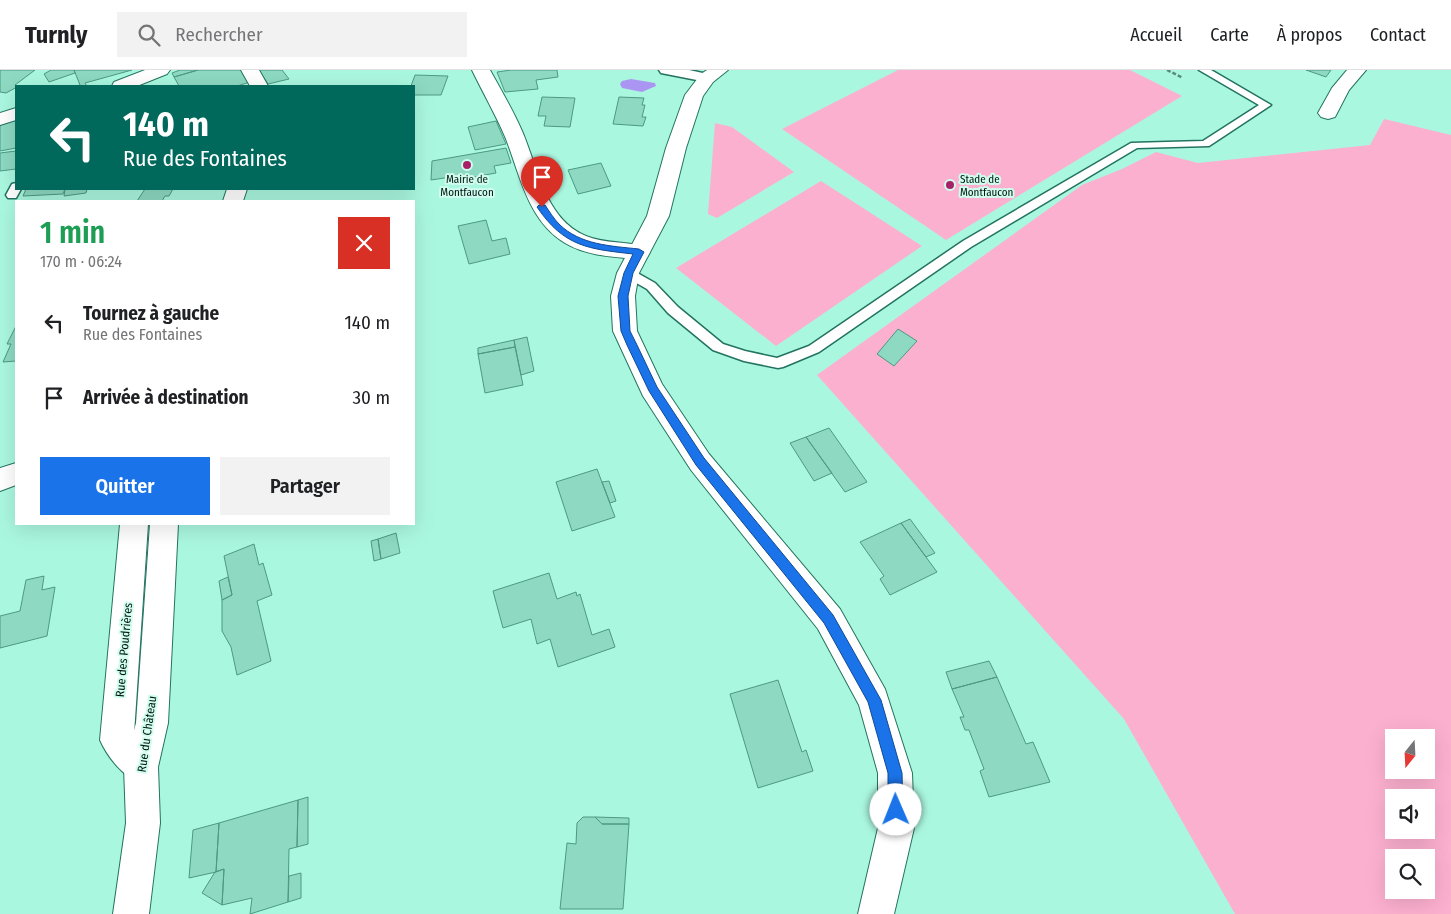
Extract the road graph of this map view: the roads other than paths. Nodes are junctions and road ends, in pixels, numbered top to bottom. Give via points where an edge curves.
1 (250, 70) edge
2 (480, 70) edge
3 (666, 70) edge
4 (1204, 70) edge
5 (1357, 70) edge
6 (150, 72) edge
7 (713, 74) edge
8 (123, 85) edge
9 (259, 85) edge
10 (1328, 113) dead end
11 (15, 114) edge
12 (0, 119) edge
13 (634, 262) junction
14 (15, 474) edge
15 (0, 480) edge
16 (134, 525) edge
17 (164, 525) edge
18 (141, 767) junction
19 (131, 914) edge
20 (876, 914) edge

1 - 9 street
2 - 13 street via 510,125 542,207 556,226 574,239
3 - 7 street
4 - 13 lane via 1266,105 1205,144 1135,146 966,244 814,349 778,363 718,347 673,310 650,286
5 - 10 street via 1341,88
6 - 8 street
7 - 13 street via 694,95 658,216
11 - 12 street
13 - 20 street via 623,296 626,331 652,389 700,462 829,619 874,700 895,773 896,828
14 - 15 street
16 - 18 street, Rue des Poudrières via 116,740
17 - 18 street, Rue du Château via 152,723
18 - 19 street, Rue du Château via 143,824

